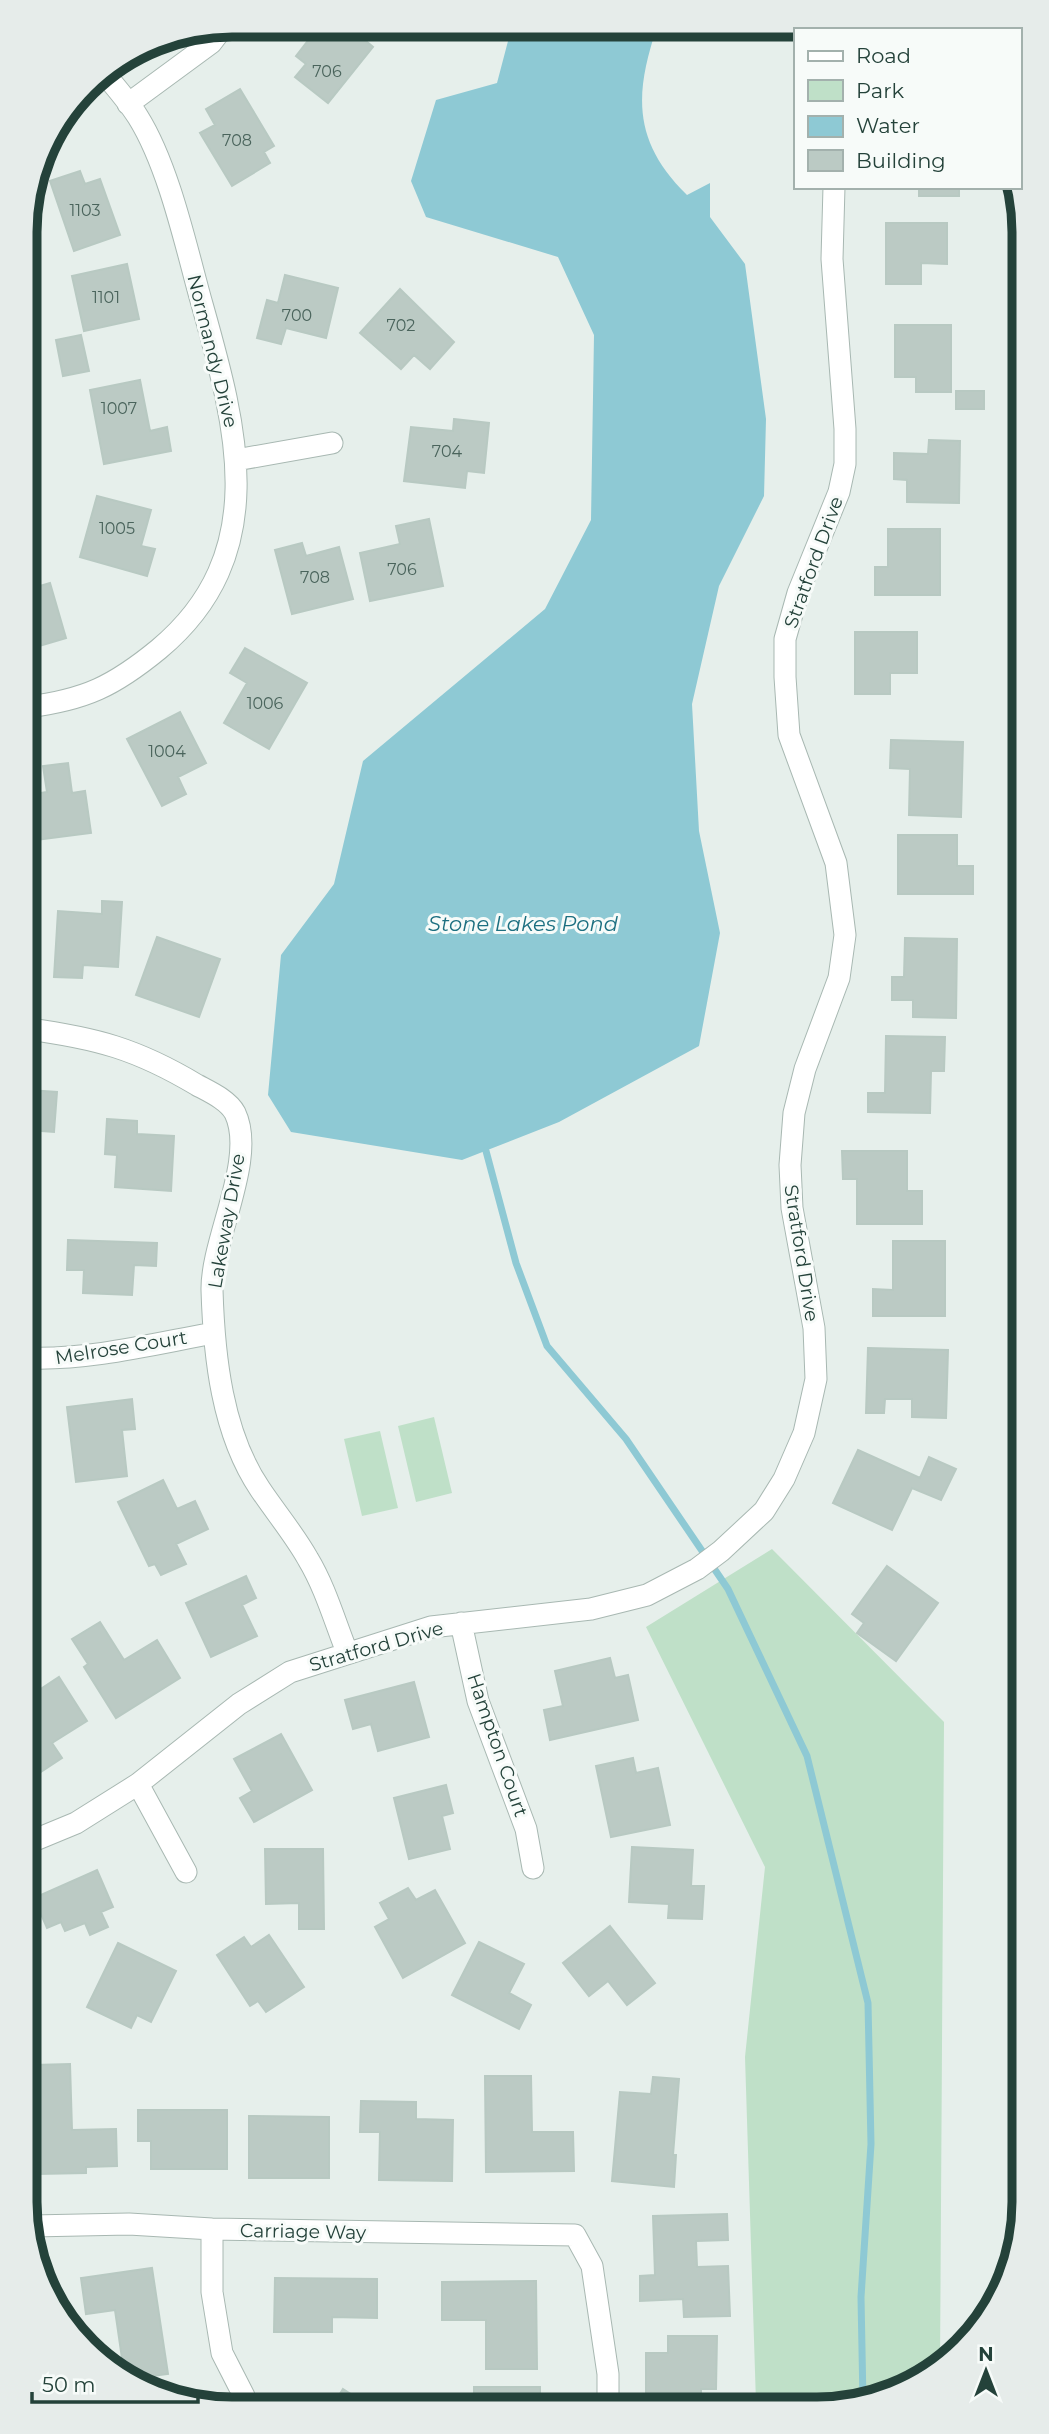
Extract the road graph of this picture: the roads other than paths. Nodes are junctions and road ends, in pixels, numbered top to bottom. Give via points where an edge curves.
1 (215, 37) edge
2 (110, 80) edge
3 (128, 104) junction
4 (834, 189) edge
5 (332, 443) dead end
6 (236, 460) junction
7 (37, 706) edge
8 (37, 1030) edge
9 (214, 1333) junction
10 (37, 1358) edge
11 (461, 1623) junction
12 (347, 1652) junction
13 (138, 1784) junction
14 (37, 1839) edge
15 (533, 1868) dead end
16 (186, 1872) dead end
17 (38, 2225) edge
18 (212, 2229) junction
19 (244, 2396) dead end
20 (608, 2397) edge

1 - 3 street
2 - 3 street, Normandy Drive
3 - 6 street, Normandy Drive via 140,120 173,197 221,374
4 - 11 street, Stratford Drive via 832,260 845,464 785,639 789,735 836,863 845,935 839,978 804,1069 794,1114 792,1208 814,1328 816,1378 804,1433 764,1511 697,1569 636,1600
5 - 6 street
6 - 7 street, Normandy Drive via 230,540 211,592 198,612 138,666 99,690 68,702
8 - 9 street, Lakeway Drive via 127,1049 223,1100 234,1113 239,1161 217,1251 212,1286
9 - 10 street, Melrose Court via 111,1352
9 - 12 street, Lakeway Drive via 221,1389 237,1440 258,1488 310,1561
11 - 12 street, Stratford Drive via 431,1627
11 - 15 street, Hampton Court via 478,1701 526,1829
12 - 13 street, Stratford Drive via 290,1672 239,1704
13 - 14 street, Stratford Drive via 76,1823
13 - 16 street
17 - 18 street, Carriage Way
18 - 19 street via 212,2291 222,2353
18 - 20 street, Carriage Way via 575,2235 592,2266

